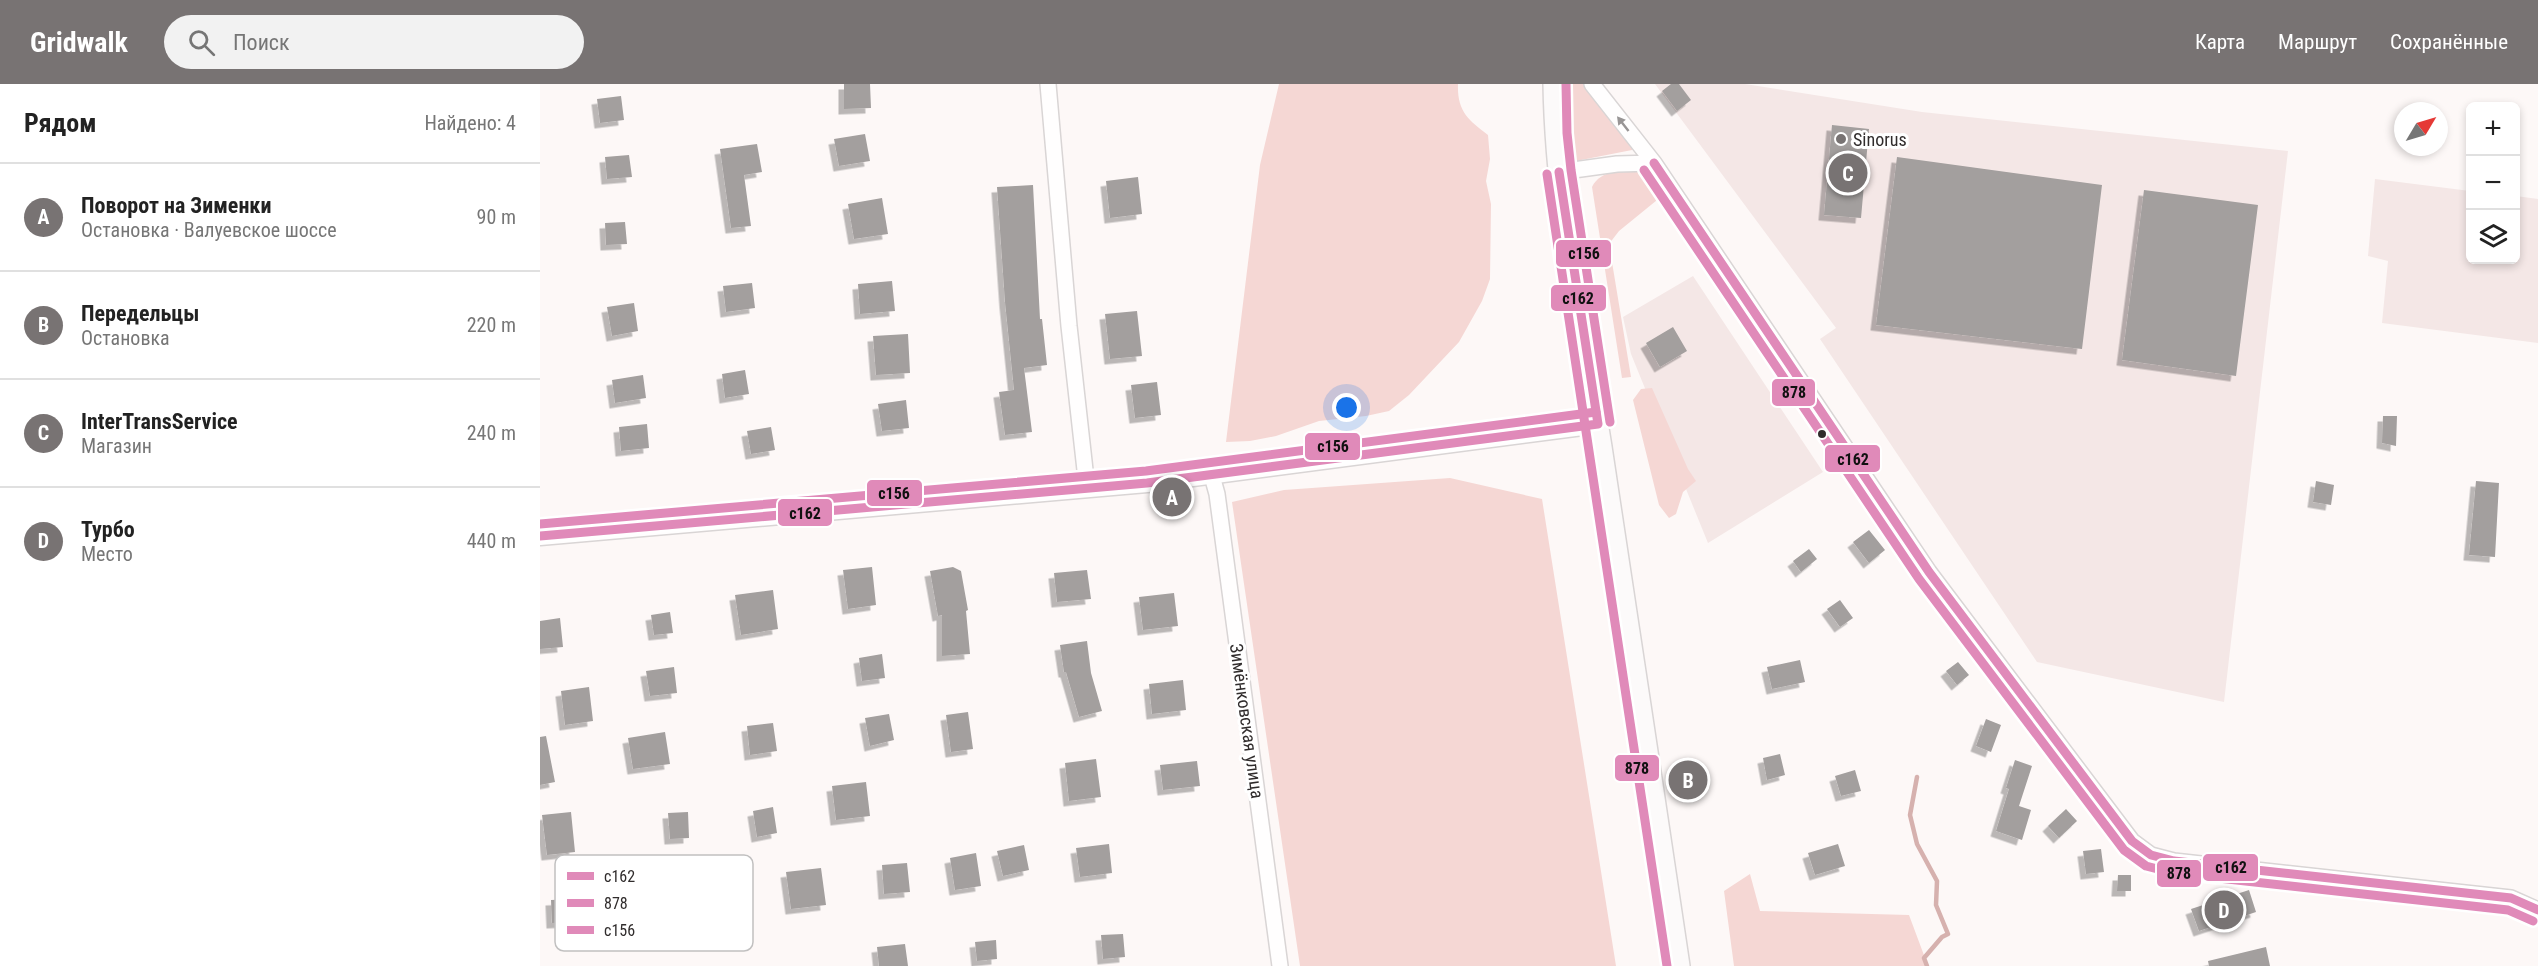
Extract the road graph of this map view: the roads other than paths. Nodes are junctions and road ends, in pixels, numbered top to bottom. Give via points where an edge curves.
1 (1048, 84) edge
2 (1554, 84) edge
3 (1593, 84) edge
4 (1654, 164) junction
5 (1559, 172) junction
6 (1598, 424) junction
7 (1212, 476) junction
8 (1087, 488) junction
9 (540, 536) edge
10 (2538, 910) edge
11 (1280, 966) edge
12 (1679, 966) edge

1 - 8 street
2 - 5 main road
4 -> 3 street
4 - 5 street via 1617,164
4 - 10 street via 1929,572 2132,840 2151,855 2174,861 2511,898
5 - 6 main road
6 - 7 street
6 - 12 main road
7 - 8 street
7 - 11 street, Зимёнковская улица
8 - 9 street

